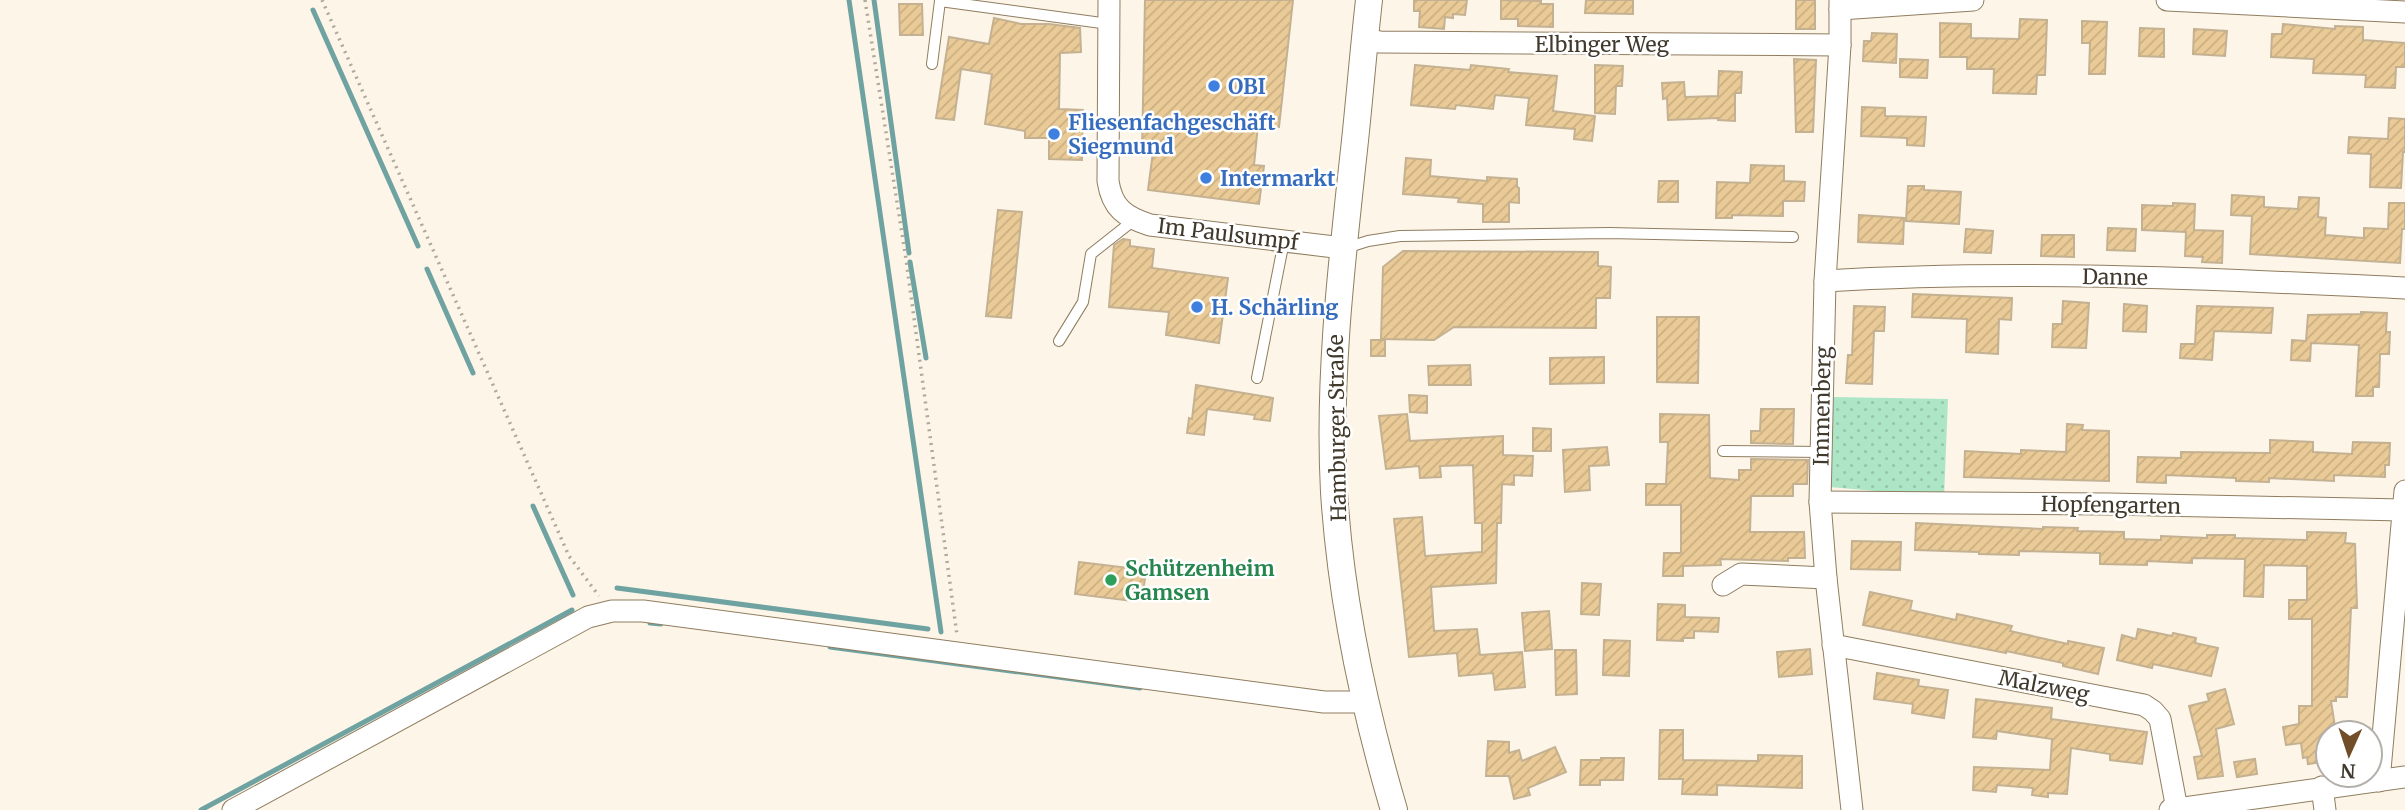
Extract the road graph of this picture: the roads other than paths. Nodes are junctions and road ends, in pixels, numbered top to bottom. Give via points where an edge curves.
1 (1109, 0) edge
2 (1369, 0) edge
3 (1973, 0) edge
4 (2167, 0) edge
5 (1840, 5) edge
6 (2405, 12) edge
7 (1109, 24) junction
8 (1365, 40) junction
9 (1840, 46) junction
10 (932, 64) dead end
11 (1134, 220) junction
12 (1793, 237) dead end
13 (1284, 241) junction
14 (1343, 248) junction
15 (1825, 281) junction
16 (2405, 288) edge
17 (1059, 341) dead end
18 (1257, 378) dead end
19 (1723, 451) dead end
20 (1820, 452) junction
21 (2404, 501) edge
22 (1820, 502) junction
23 (1826, 578) junction
24 (1723, 585) dead end
25 (1833, 645) junction
26 (1364, 702) junction
27 (2384, 725) edge
28 (2405, 777) edge
29 (2384, 780) edge
30 (2314, 788) edge
31 (2322, 789) edge
32 (233, 810) edge
33 (1394, 810) edge
34 (1852, 810) edge
35 (2173, 810) edge
36 (2325, 810) edge

1 - 7 street, Im Paulsumpf
2 - 8 street, Hamburger Straße
3 - 5 street
4 - 6 street
5 - 9 street, Immenberg
7 - 10 lane via 940,1
7 - 11 street, Im Paulsumpf via 1110,197
8 - 9 street, Elbinger Weg
8 - 14 street, Hamburger Straße
9 - 15 street, Immenberg
11 - 13 street, Im Paulsumpf
11 - 17 lane via 1091,254 1083,302
12 - 14 lane via 1609,233 1400,236
13 - 14 street, Im Paulsumpf
13 - 18 lane
14 - 26 street, Hamburger Straße via 1336,332 1334,492 1349,630
15 - 16 street, Danne via 1919,275 2110,276
15 - 20 street, Immenberg
19 - 20 lane
20 - 22 street, Immenberg
21 - 22 street, Hopfengarten
21 - 27 street
22 - 23 street, Immenberg
23 - 24 street via 1741,574
23 - 25 street, Immenberg
25 - 34 street, Immenberg
25 - 35 street, Malzweg via 2144,705 2160,719
26 - 32 street via 1324,702 643,611 612,611 588,617
26 - 33 street, Hamburger Straße
28 - 29 street
30 - 35 street
31 - 36 street

